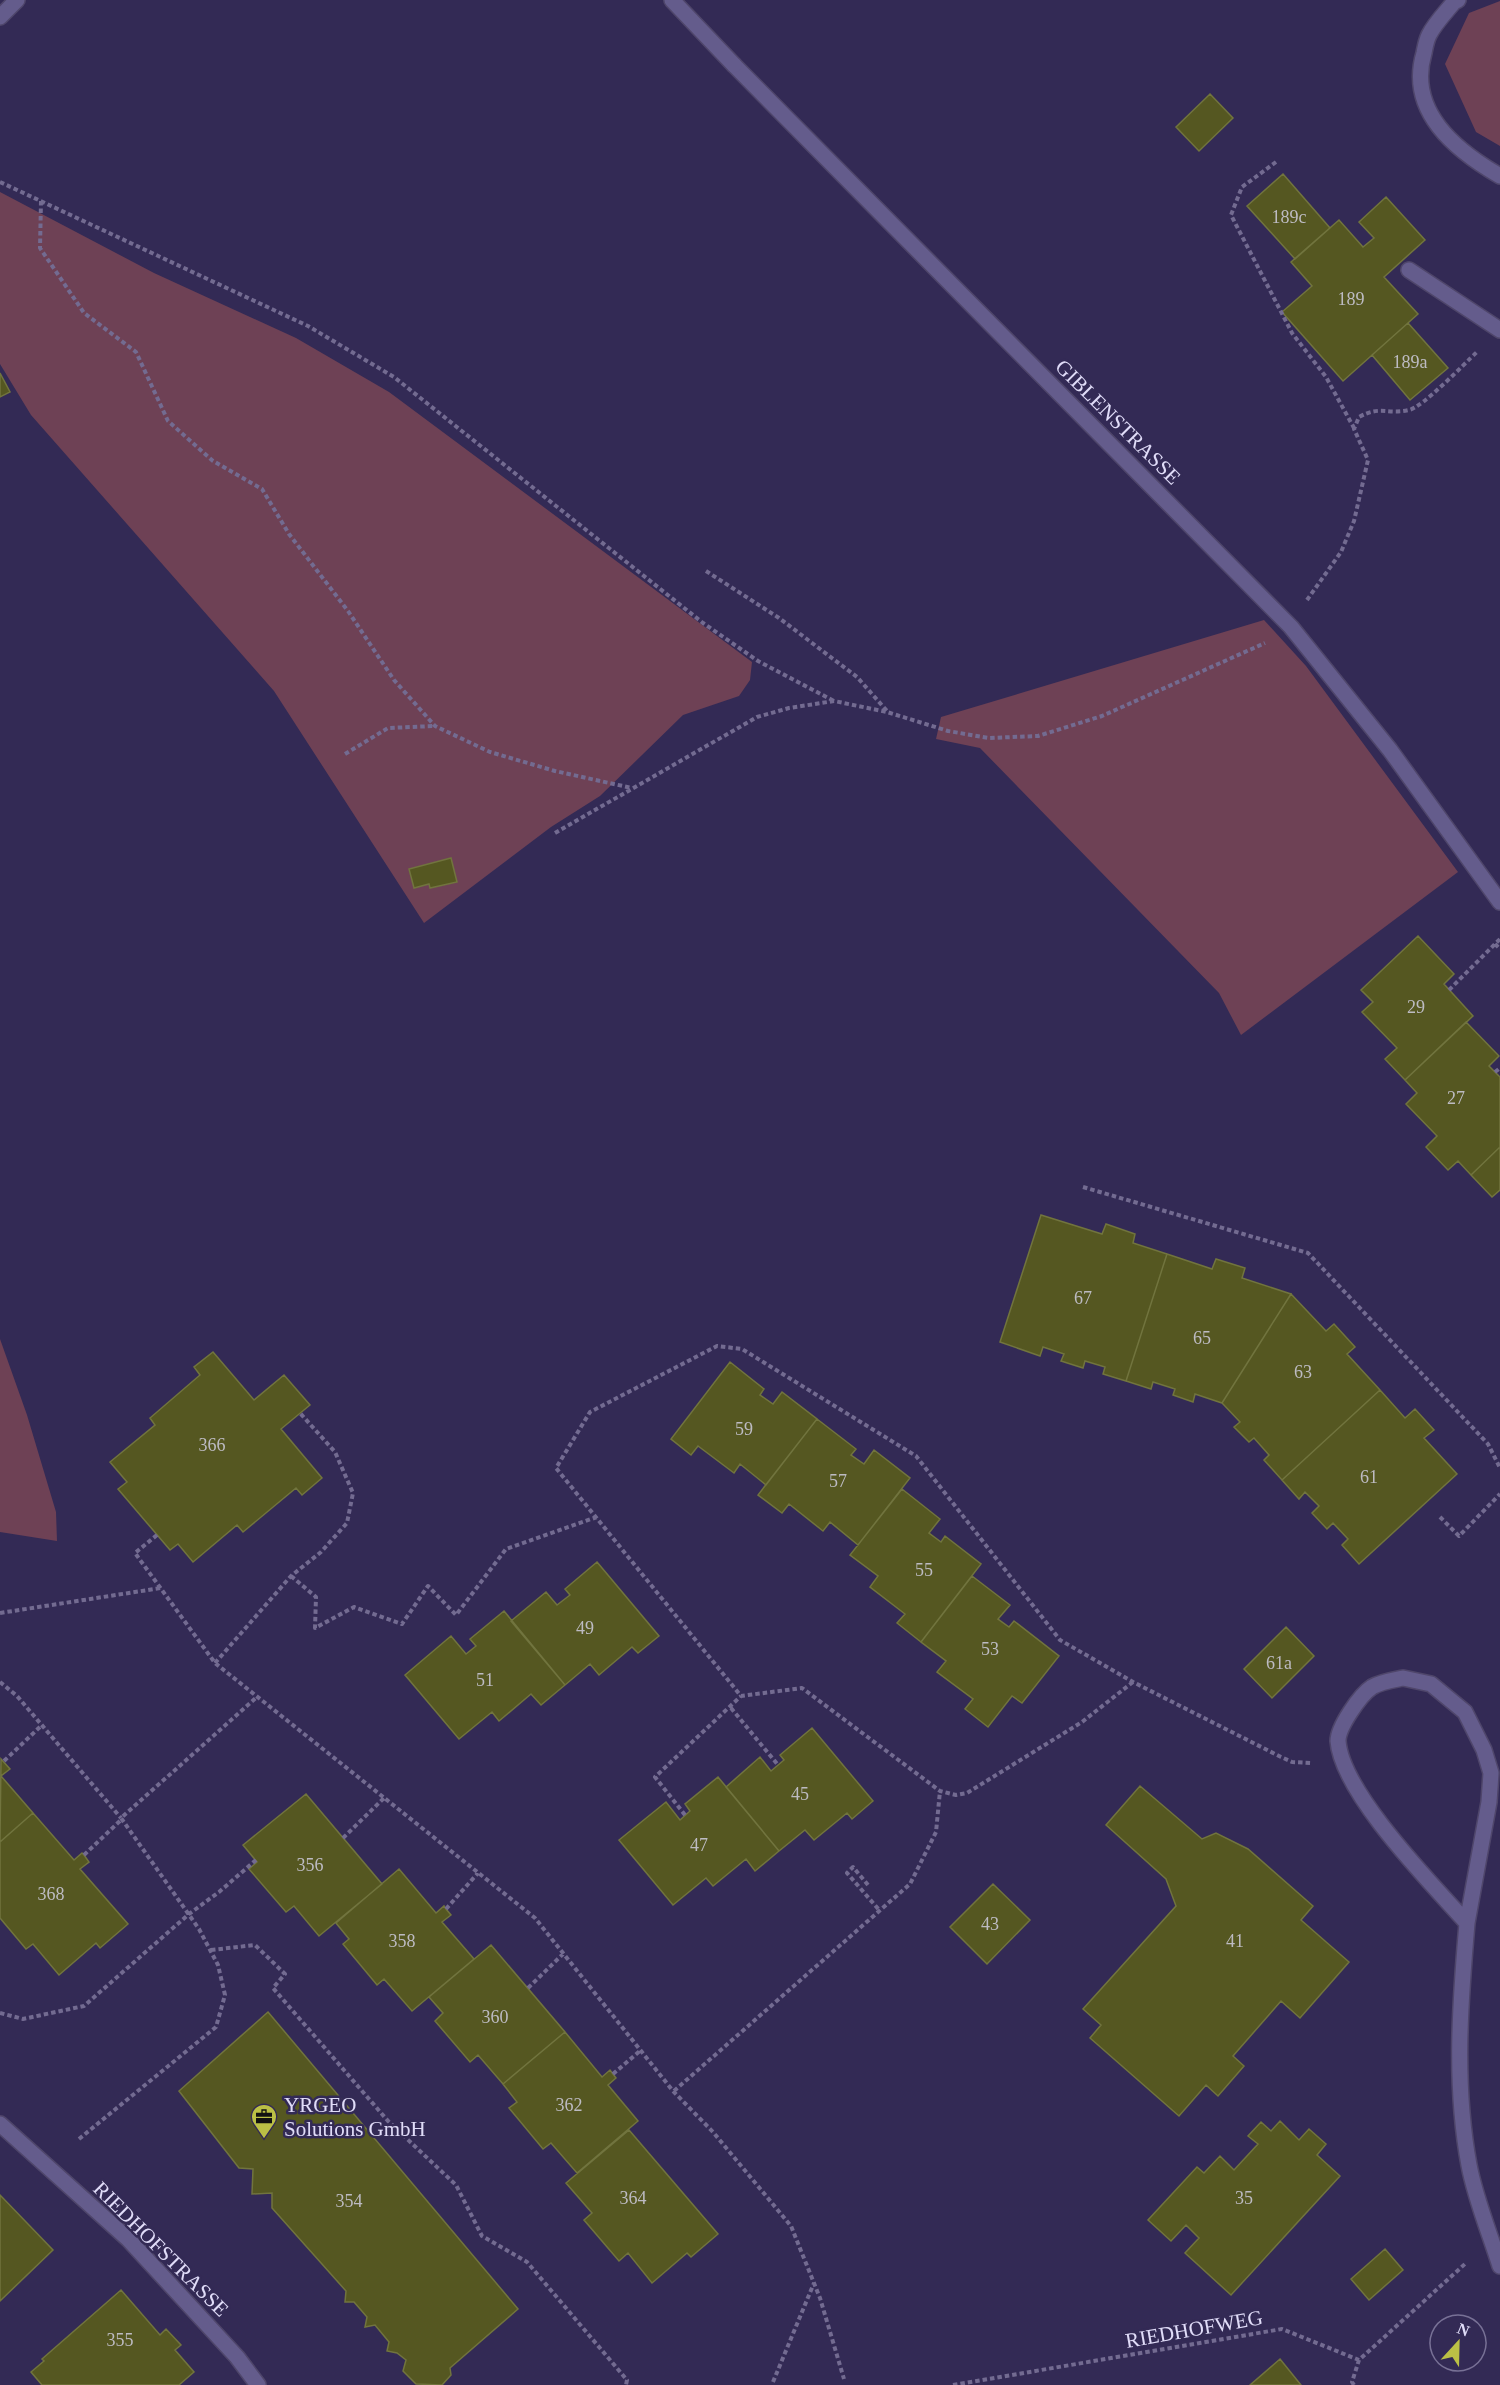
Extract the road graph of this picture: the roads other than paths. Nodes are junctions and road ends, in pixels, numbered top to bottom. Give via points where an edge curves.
1 (17, 0) edge
2 (672, 0) edge
3 (1458, 0) edge
4 (0, 17) edge
5 (1500, 176) edge
6 (1409, 270) dead end
7 (1500, 330) edge
8 (1500, 902) edge
9 (1467, 1923) junction
10 (0, 2124) edge
11 (1500, 2266) edge
12 (258, 2385) edge

1 - 4 street
2 - 8 street, GIBLENSTRASSE via 1289,625 1390,750
3 - 5 street via 1429,36 1420,65 1421,95 1433,121 1453,142
6 - 7 street
9 - 9 street via 1370,1809 1343,1766 1338,1738 1352,1708 1372,1687 1403,1678 1431,1683 1465,1712 1484,1750 1491,1773 1489,1802
9 - 11 street via 1459,2072 1469,2166
10 - 12 street, RIEDHOFSTRASSE via 128,2239

